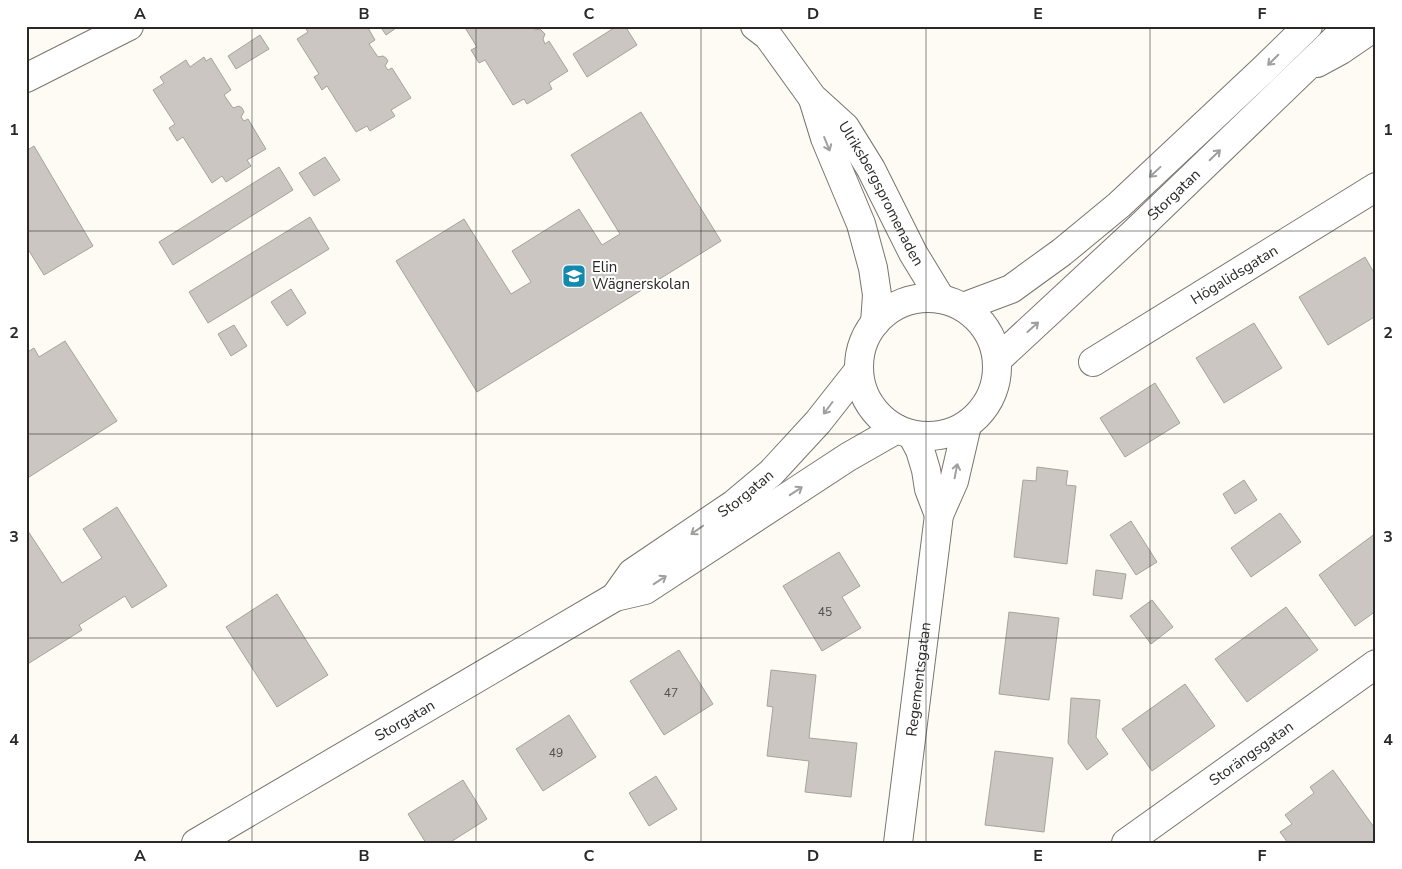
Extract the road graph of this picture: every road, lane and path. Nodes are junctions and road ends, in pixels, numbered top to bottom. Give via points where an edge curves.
1 (129, 26) edge
2 (1308, 26) edge
3 (1349, 26) edge
4 (1376, 26) edge
5 (767, 30) edge
6 (1302, 71) junction
7 (26, 78) edge
8 (812, 97) junction
9 (1376, 187) edge
10 (952, 303) junction
11 (875, 323) junction
12 (998, 360) junction
13 (1093, 362) dead end
14 (859, 370) junction
15 (967, 425) junction
16 (905, 432) junction
17 (939, 515) junction
18 (615, 597) junction
19 (1376, 664) edge
20 (196, 843) edge
21 (898, 843) edge
22 (1126, 843) edge

1 - 7 main road
2 -> 10 main road, Storgatan via 1119,206 1062,252 1011,289
3 - 6 main road, Storgatan
4 - 6 main road
5 - 8 main road, Ulriksbergspromenaden
12 -> 6 main road, Storgatan
8 - 10 main road, Ulriksbergspromenaden via 845,128 871,169 913,252
8 -> 11 main road, Ulriksbergspromenaden via 825,138 861,224 877,295
9 - 13 main road, Högalidsgatan
10 - 11 main road via 923,298 906,302
10 - 12 main road via 980,321 992,339
11 - 14 main road via 866,336
12 - 15 main road via 997,379 991,397 981,413
14 - 16 main road via 867,399 876,412
14 -> 18 main road, Storgatan via 818,422 771,473 734,504 632,573
15 - 16 main road via 946,434 925,436
17 -> 15 main road, Regementsgatan via 954,481
16 - 17 main road, Regementsgatan via 920,450
18 -> 16 main road, Storgatan via 645,590 848,457
17 - 21 main road, Regementsgatan
18 - 20 main road, Storgatan
19 - 22 main road, Storängsgatan

